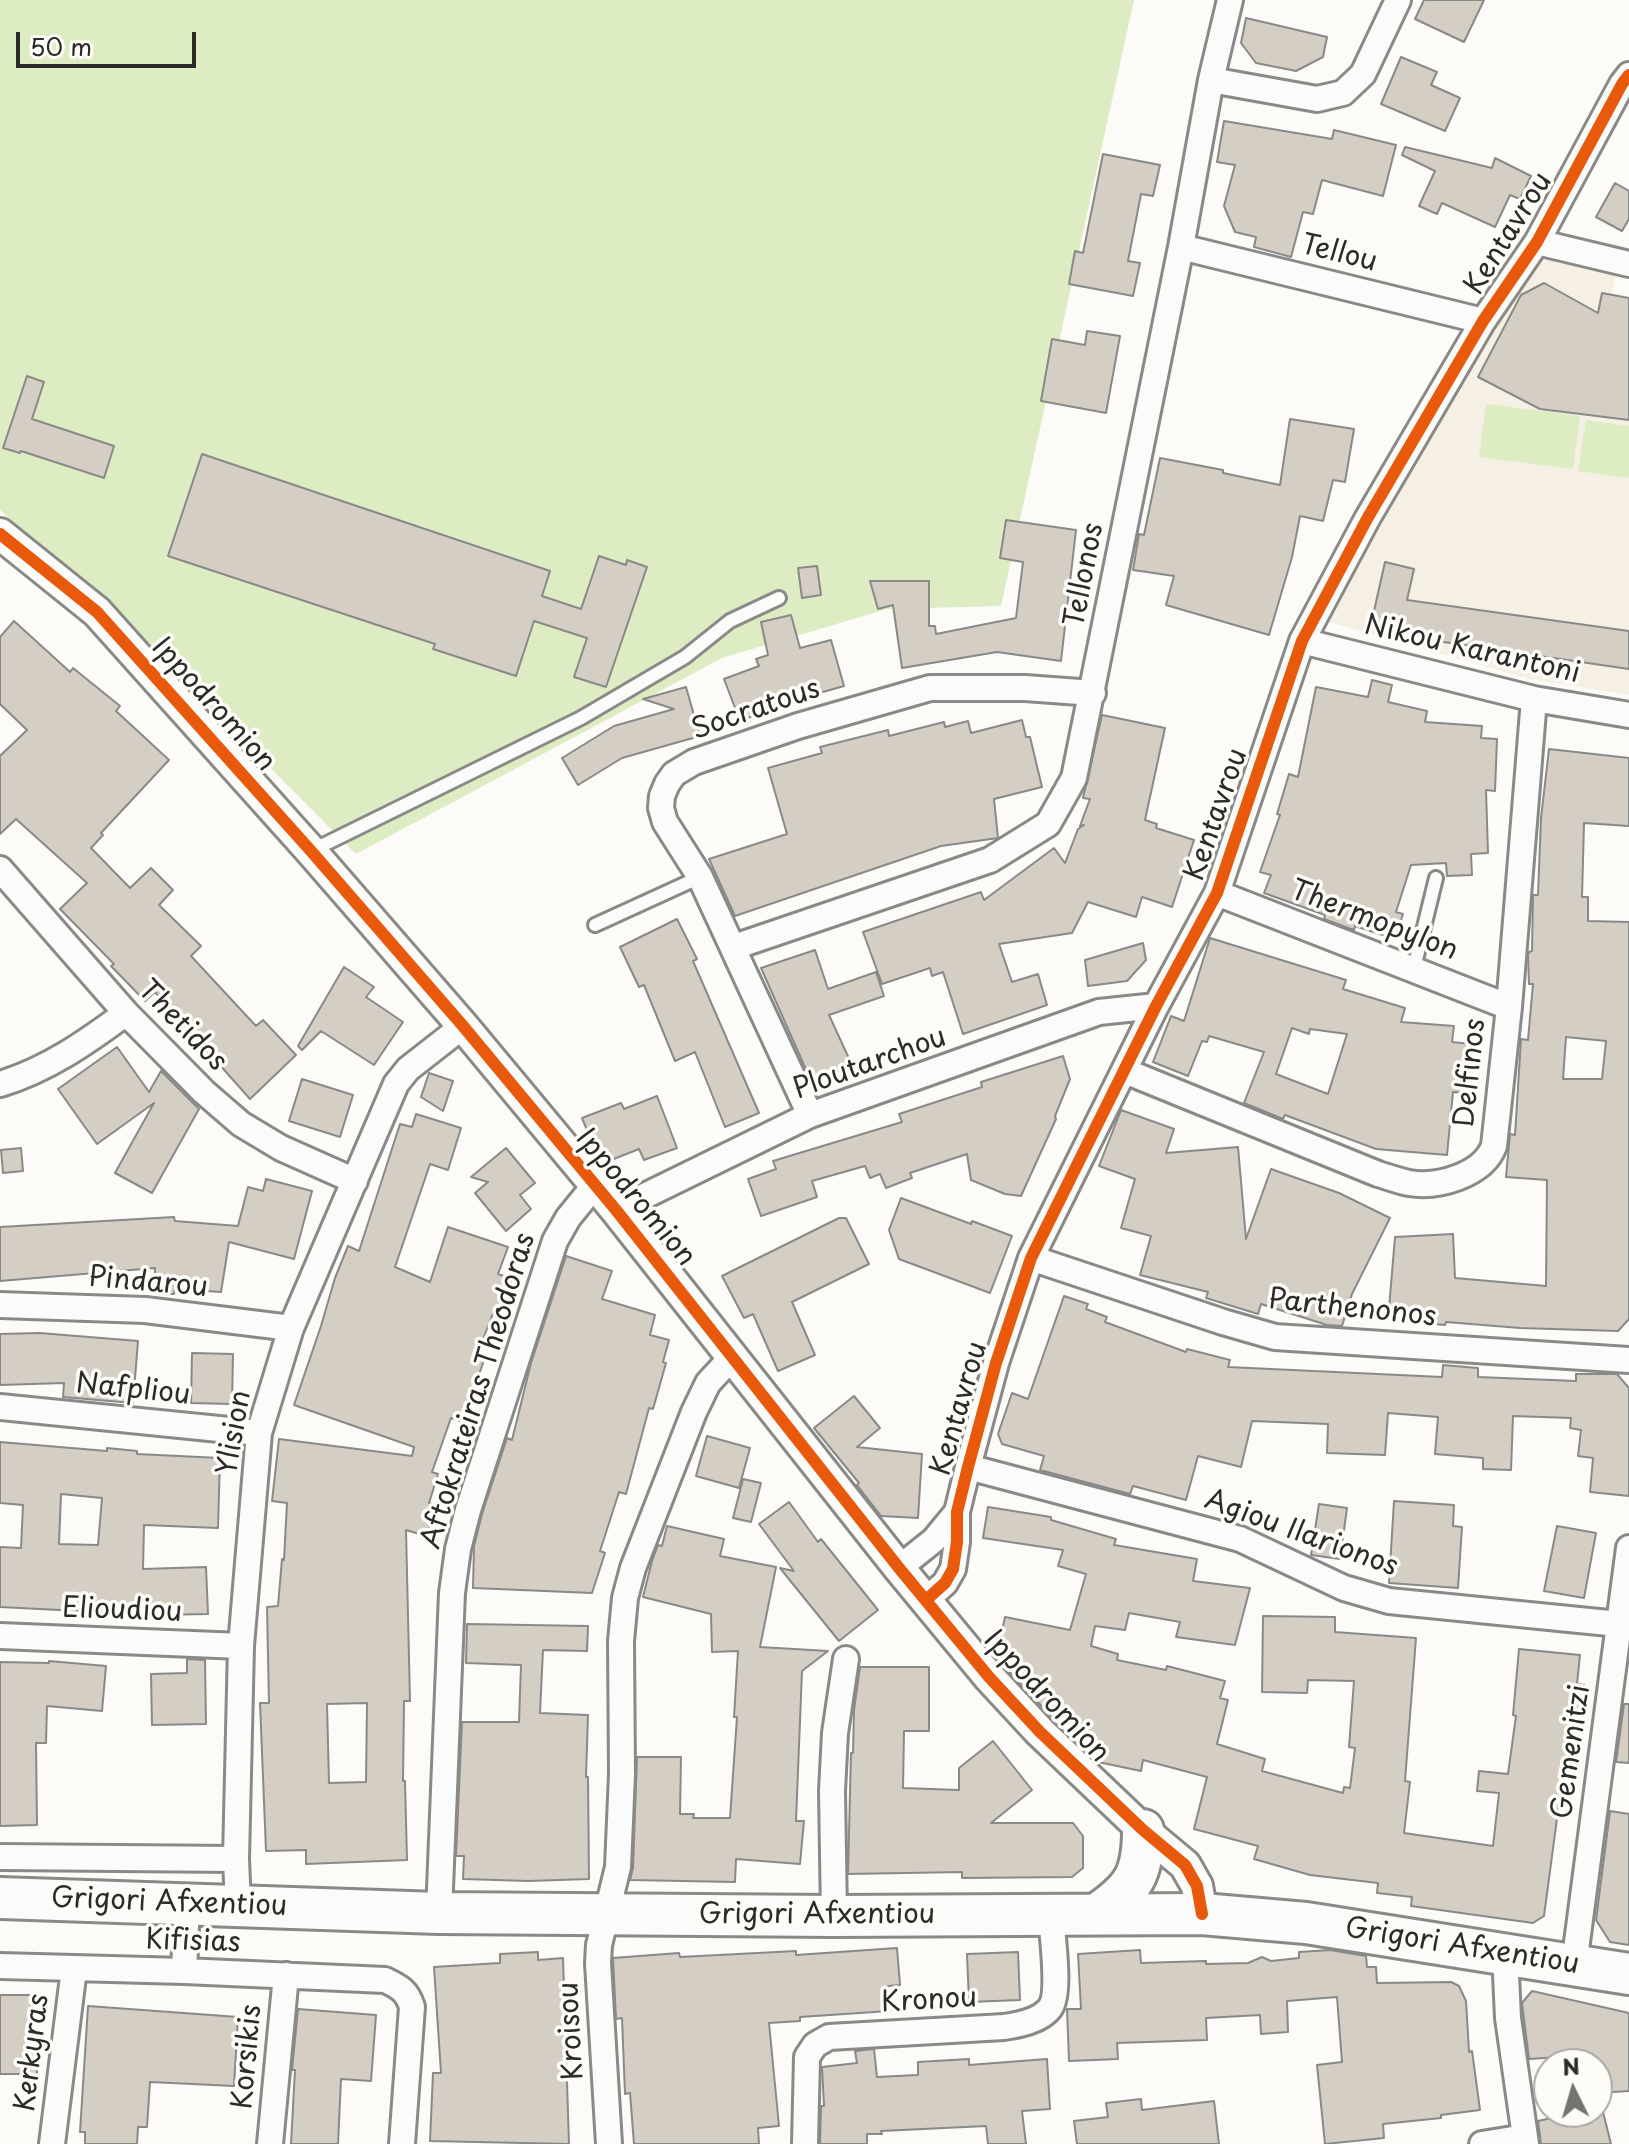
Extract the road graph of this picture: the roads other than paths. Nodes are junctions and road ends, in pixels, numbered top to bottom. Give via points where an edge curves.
1 (1230, 0) edge
2 (1398, 0) edge
3 (1629, 75) edge
4 (1211, 80) junction
5 (1537, 242) junction
6 (1181, 247) junction
7 (1629, 264) edge
8 (1483, 321) junction
9 (0, 534) edge
10 (779, 598) dead end
11 (1302, 641) junction
12 (1093, 693) junction
13 (1534, 699) junction
14 (1629, 715) edge
15 (311, 851) junction
16 (0, 869) edge
17 (700, 877) junction
18 (1436, 878) dead end
19 (1217, 893) junction
20 (595, 925) dead end
21 (734, 947) junction
22 (1414, 968) junction
23 (1156, 1006) junction
24 (1509, 1007) junction
25 (126, 1013) junction
26 (463, 1026) junction
27 (1125, 1071) junction
28 (0, 1084) edge
29 (810, 1115) junction
30 (355, 1181) junction
31 (594, 1186) junction
32 (616, 1210) junction
33 (1031, 1258) junction
34 (0, 1305) edge
35 (291, 1328) junction
36 (733, 1356) junction
37 (1629, 1360) edge
38 (0, 1407) edge
39 (259, 1433) junction
40 (968, 1467) junction
41 (957, 1512) junction
42 (1629, 1548) edge
43 (899, 1568) junction
44 (926, 1600) junction
45 (1619, 1624) junction
46 (0, 1636) edge
47 (241, 1646) junction
48 (846, 1659) dead end
49 (1143, 1830) junction
50 (0, 1857) edge
51 (236, 1859) junction
52 (0, 1898) edge
53 (187, 1904) junction
54 (238, 1906) junction
55 (439, 1913) junction
56 (606, 1914) junction
57 (1097, 1914) junction
58 (1202, 1914) junction
59 (1051, 1915) junction
60 (834, 1916) junction
61 (1505, 1953) junction
62 (1574, 1965) junction
63 (0, 1966) edge
64 (74, 1969) junction
65 (184, 1971) junction
66 (1629, 1974) edge
67 (286, 1975) junction
68 (1526, 2141) edge
69 (52, 2144) edge
70 (270, 2144) edge
71 (402, 2144) edge
72 (609, 2144) edge
73 (805, 2144) edge
74 (1482, 2144) edge

1 - 4 street, Tellonos
2 - 4 street via 1363,74 1343,93 1317,99
3 - 5 street, Kentavrou
4 - 6 street, Tellonos
5 - 7 street
5 - 8 street, Kentavrou
6 - 8 street, Tellou
6 - 12 street, Tellonos
8 - 11 street, Kentavrou
9 - 15 street, Ippodromion via 97,612
10 - 15 lane via 730,621 685,657 581,718
11 - 13 street, Nikou Karantoni
11 - 19 street, Kentavrou
12 - 17 street, Socratous via 930,688 694,762 674,774 661,808
12 - 21 street, Tellonos via 1074,778 1048,824 990,860
13 - 14 street, Nikou Karantoni
13 - 24 street, Delfinos
15 - 26 street, Ippodromion
16 - 25 street, Thetidos
17 - 20 lane
17 - 21 street, Socratous
18 - 22 lane
19 - 22 street, Thermopylon
19 - 23 street, Kentavrou
21 - 29 street, Socratous
22 - 24 street, Thermopylon
23 - 27 street, Kentavrou
23 - 29 street, Ploutarchou via 1099,1012
24 - 27 street, Delfinos via 1490,1156 1459,1177 1434,1183 1378,1174
25 - 28 street via 40,1069
25 - 30 street, Thetidos via 241,1124
26 - 30 street, Ylision via 401,1075
26 - 31 street, Ippodromion
27 - 33 street, Kentavrou
29 - 32 street, Ploutarchou
30 - 35 street, Ylision
31 - 32 street, Ippodromion
31 - 55 street, Aftokrateiras Theodoras via 555,1241 458,1549
32 - 36 street, Ippodromion
33 - 37 street, Parthenonos via 1275,1337
33 - 40 street, Kentavrou
34 - 35 street, Pindarou via 145,1310
35 - 39 street, Ylision
36 - 43 street, Ippodromion
36 - 56 street, Kroisou via 708,1383 694,1412 625,1598 618,1867
38 - 39 street, Nafpliou
39 - 47 street, Ylision
40 - 41 street, Kentavrou
40 - 45 street, Agiou Ilarionos via 1240,1539 1364,1596
41 - 43 street, Kentavrou via 934,1540
41 - 44 street, Kentavrou via 953,1569
42 - 45 street, Gemenitzi
43 - 44 street, Ippodromion
44 - 49 street, Ippodromion via 1040,1732
45 - 62 street, Gemenitzi
46 - 47 street, Elioudiou
47 - 51 street, Ylision
48 - 60 street via 835,1733
49 - 57 main road via 1138,1875
49 - 58 street, Ippodromion via 1193,1875
50 - 51 street, Grigori Afxentiou
51 - 54 street, Ylision
52 - 53 main road, Grigori Afxentiou
53 - 54 main road, Grigori Afxentiou
53 - 65 street
54 - 55 main road, Grigori Afxentiou
55 - 56 main road, Grigori Afxentiou
56 - 60 main road, Grigori Afxentiou
56 - 72 street, Kroisou via 598,1963
57 - 58 main road, Grigori Afxentiou
57 - 59 main road, Grigori Afxentiou
58 - 61 main road, Grigori Afxentiou via 1306,1923
59 - 60 main road, Grigori Afxentiou
59 - 73 street, Kronou via 1055,1993 1048,2010 1031,2021 1004,2027 829,2037 807,2057
61 - 62 main road, Grigori Afxentiou
61 - 68 street via 1508,2018
62 - 66 main road, Grigori Afxentiou
63 - 64 street, Kifisias
64 - 65 street, Kifisias
64 - 69 street, Kerkyras
65 - 67 street, Kifisias
67 - 70 street, Korsikis
67 - 71 street, Kifisias via 385,1980 408,1994 412,2007
68 - 74 street

